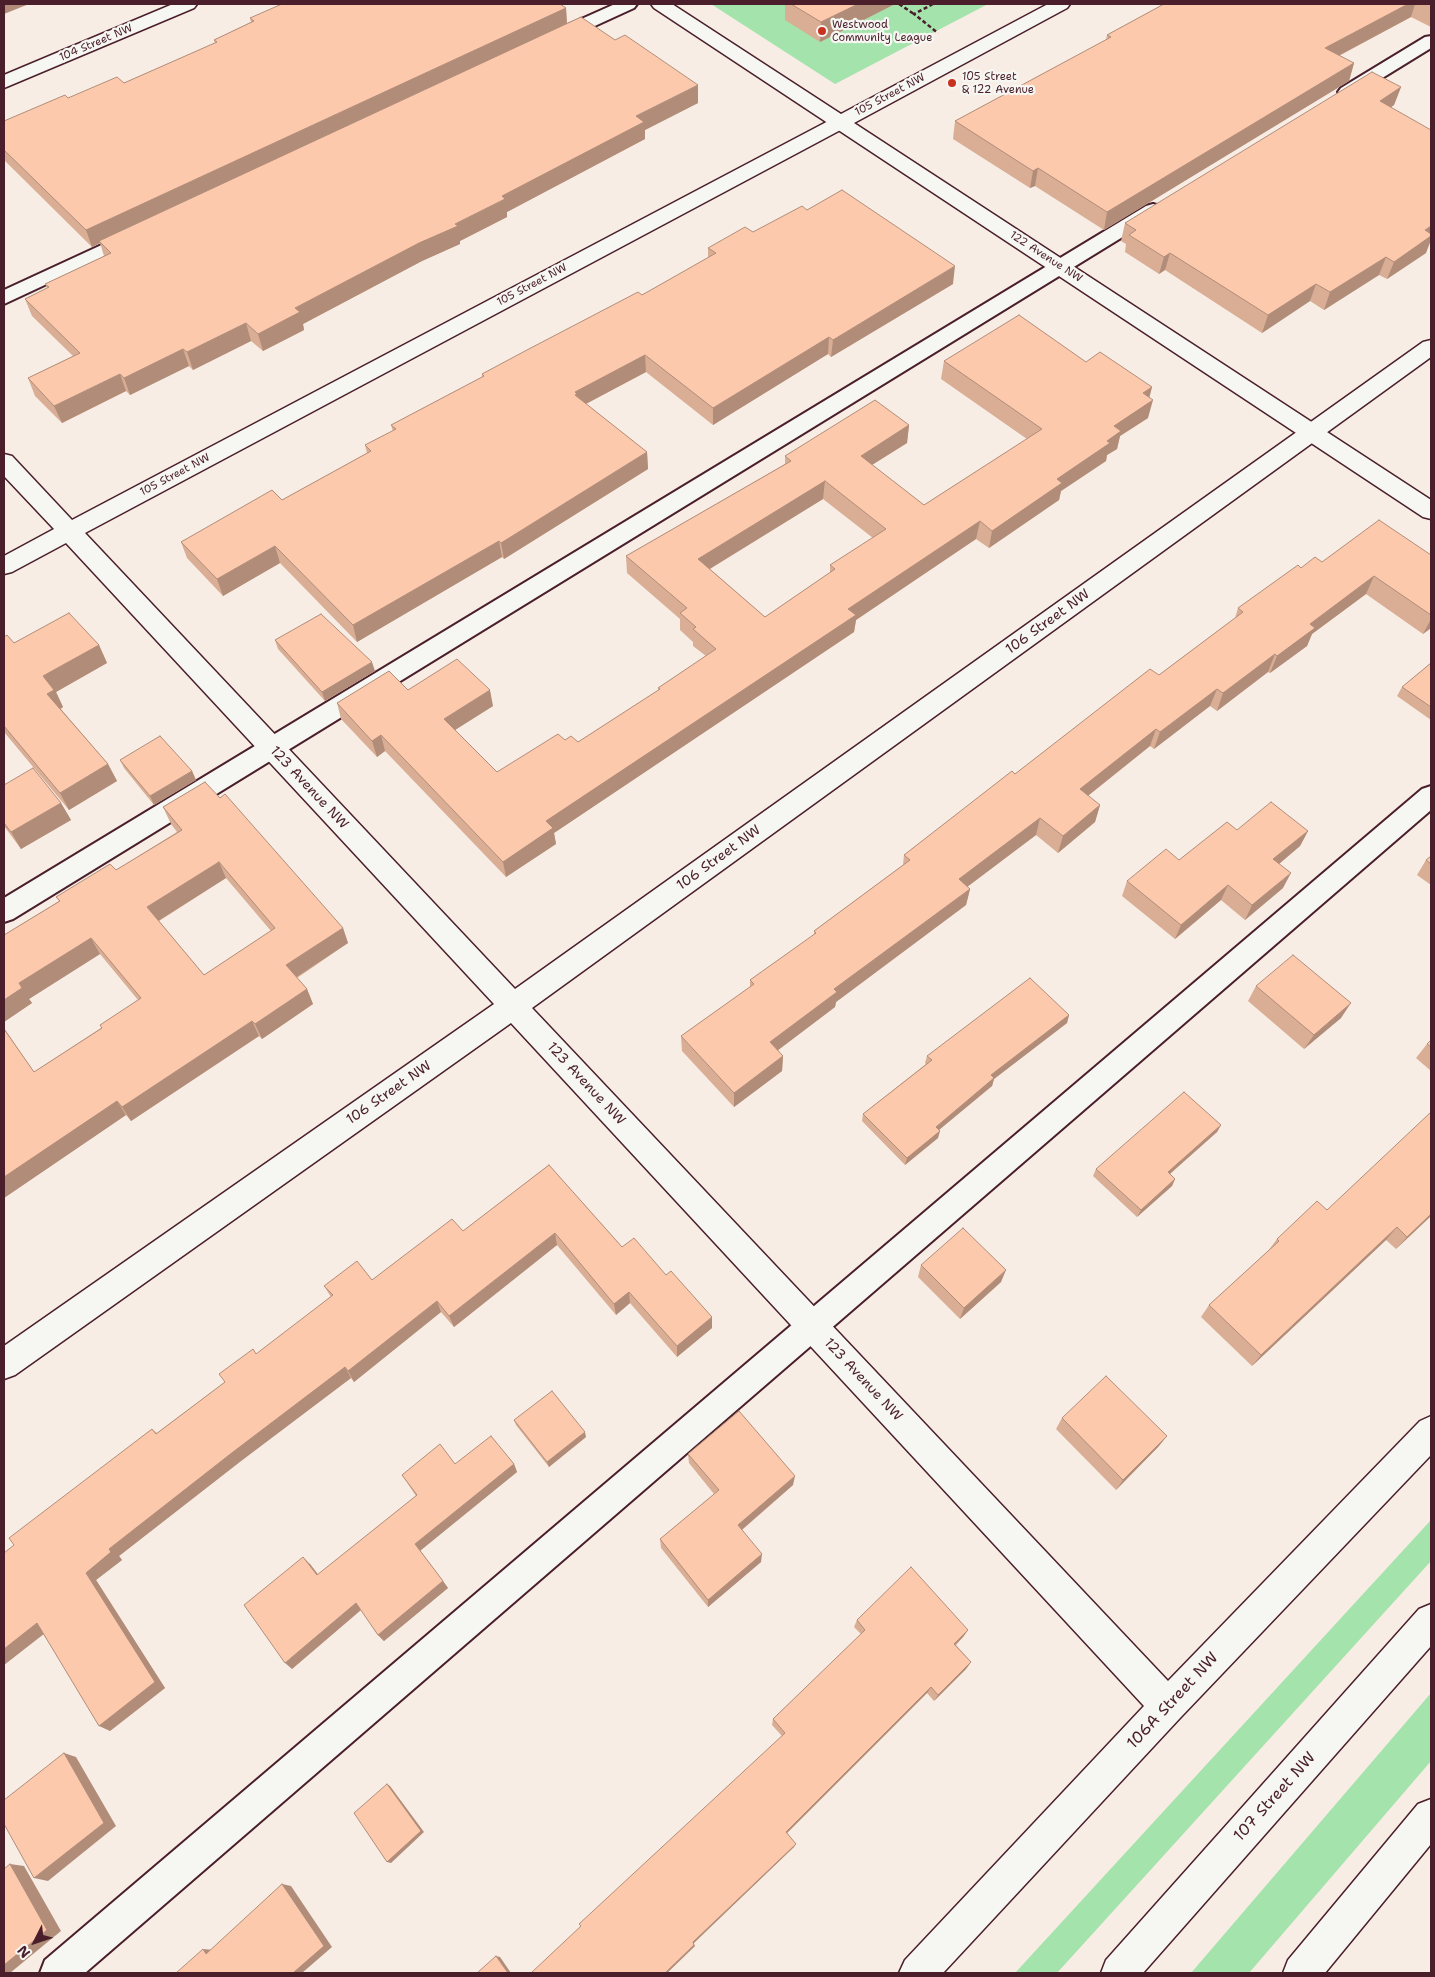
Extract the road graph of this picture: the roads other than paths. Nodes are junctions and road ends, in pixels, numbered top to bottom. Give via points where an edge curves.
1 (188, 4) edge
2 (628, 4) edge
3 (660, 4) edge
4 (1061, 4) edge
5 (1431, 41) edge
6 (542, 44) edge
7 (4, 82) edge
8 (1331, 102) edge
9 (841, 122) junction
10 (1172, 198) edge
11 (147, 230) edge
12 (1060, 267) junction
13 (4, 298) edge
14 (1431, 348) edge
15 (1312, 433) junction
16 (4, 462) edge
17 (1431, 511) edge
18 (69, 532) junction
19 (4, 566) edge
20 (271, 748) junction
21 (1431, 796) edge
22 (4, 911) edge
23 (513, 1006) junction
24 (813, 1327) junction
25 (4, 1364) edge
26 (1431, 1432) edge
27 (1431, 1621) edge
28 (1168, 1706) junction
29 (1431, 1817) edge
30 (58, 1973) edge
31 (918, 1973) edge
32 (1119, 1973) edge
33 (1301, 1973) edge

1 - 7 street, 104 Street NW
2 - 6 lane
3 - 9 street, 122 Avenue NW
4 - 9 street, 105 Street NW
5 - 8 lane
9 - 12 street, 122 Avenue NW
9 - 18 street, 105 Street NW
10 - 12 lane
11 - 13 lane
12 - 15 street, 122 Avenue NW
12 - 20 lane
14 - 15 street, 106 Street NW
15 - 17 street, 122 Avenue NW
15 - 23 street, 106 Street NW
16 - 18 street, 123 Avenue NW
18 - 19 street, 105 Street NW
18 - 20 street, 123 Avenue NW
20 - 22 lane
20 - 23 street, 123 Avenue NW
21 - 24 lane
23 - 24 street, 123 Avenue NW
23 - 25 street, 106 Street NW
24 - 28 street, 123 Avenue NW
24 - 30 lane
26 - 28 street, 106A Street NW
27 - 32 street, 107 Street NW
28 - 31 street, 106A Street NW
29 - 33 street

